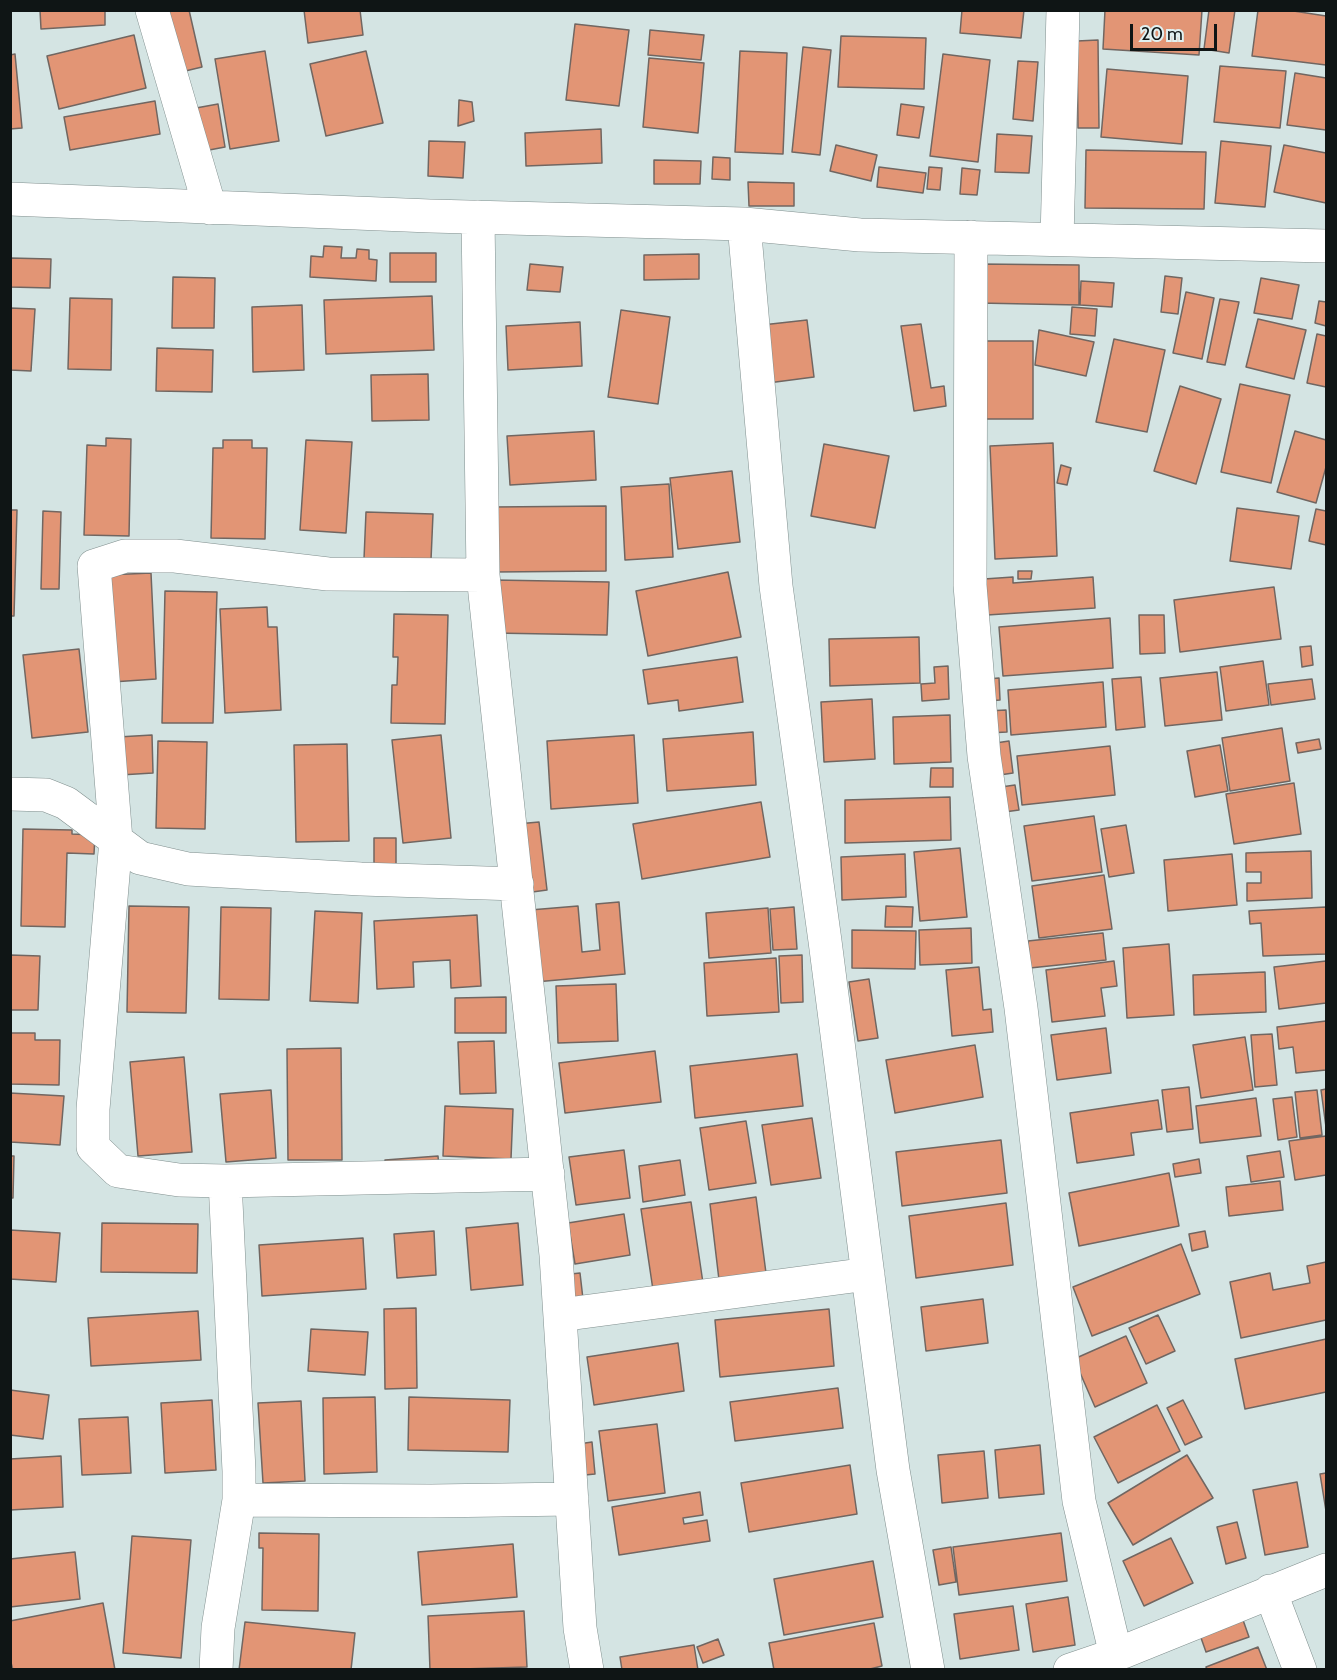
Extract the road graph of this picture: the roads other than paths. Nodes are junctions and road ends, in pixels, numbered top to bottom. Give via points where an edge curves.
1 (152, 10) edge
2 (1063, 10) edge
3 (10, 199) edge
4 (210, 208) junction
5 (478, 217) junction
6 (744, 224) junction
7 (971, 237) junction
8 (1057, 239) junction
9 (1326, 246) edge
10 (483, 575) junction
11 (10, 794) edge
12 (116, 840) junction
13 (517, 884) junction
14 (548, 1174) junction
15 (225, 1181) junction
16 (868, 1274) junction
17 (560, 1315) junction
18 (572, 1499) junction
19 (239, 1500) junction
20 (1326, 1570) edge
21 (1270, 1591) junction
22 (1116, 1655) junction
23 (216, 1670) edge
24 (587, 1670) edge
25 (928, 1670) edge
26 (1070, 1670) edge
27 (1300, 1670) edge

1 - 4 street
2 - 8 street
3 - 4 street
4 - 5 street
5 - 6 street
5 - 10 street
6 - 7 street via 860,235
6 - 16 street via 776,586
7 - 8 street
7 - 22 street via 970,585 984,756 1023,1019 1079,1501
8 - 9 street
10 - 12 street via 328,574 175,556 125,556 94,566
10 - 13 street
11 - 12 street via 46,795 66,803
12 - 13 street via 140,858 188,869
12 - 15 street via 93,1147 118,1171 179,1180
13 - 14 street
14 - 15 street
14 - 17 street
15 - 19 street
16 - 17 street
16 - 25 street via 893,1470
17 - 18 street
18 - 19 street
18 - 24 street via 580,1628
19 - 23 street via 218,1628
20 - 21 street
21 - 22 street
21 - 27 street
22 - 26 street

